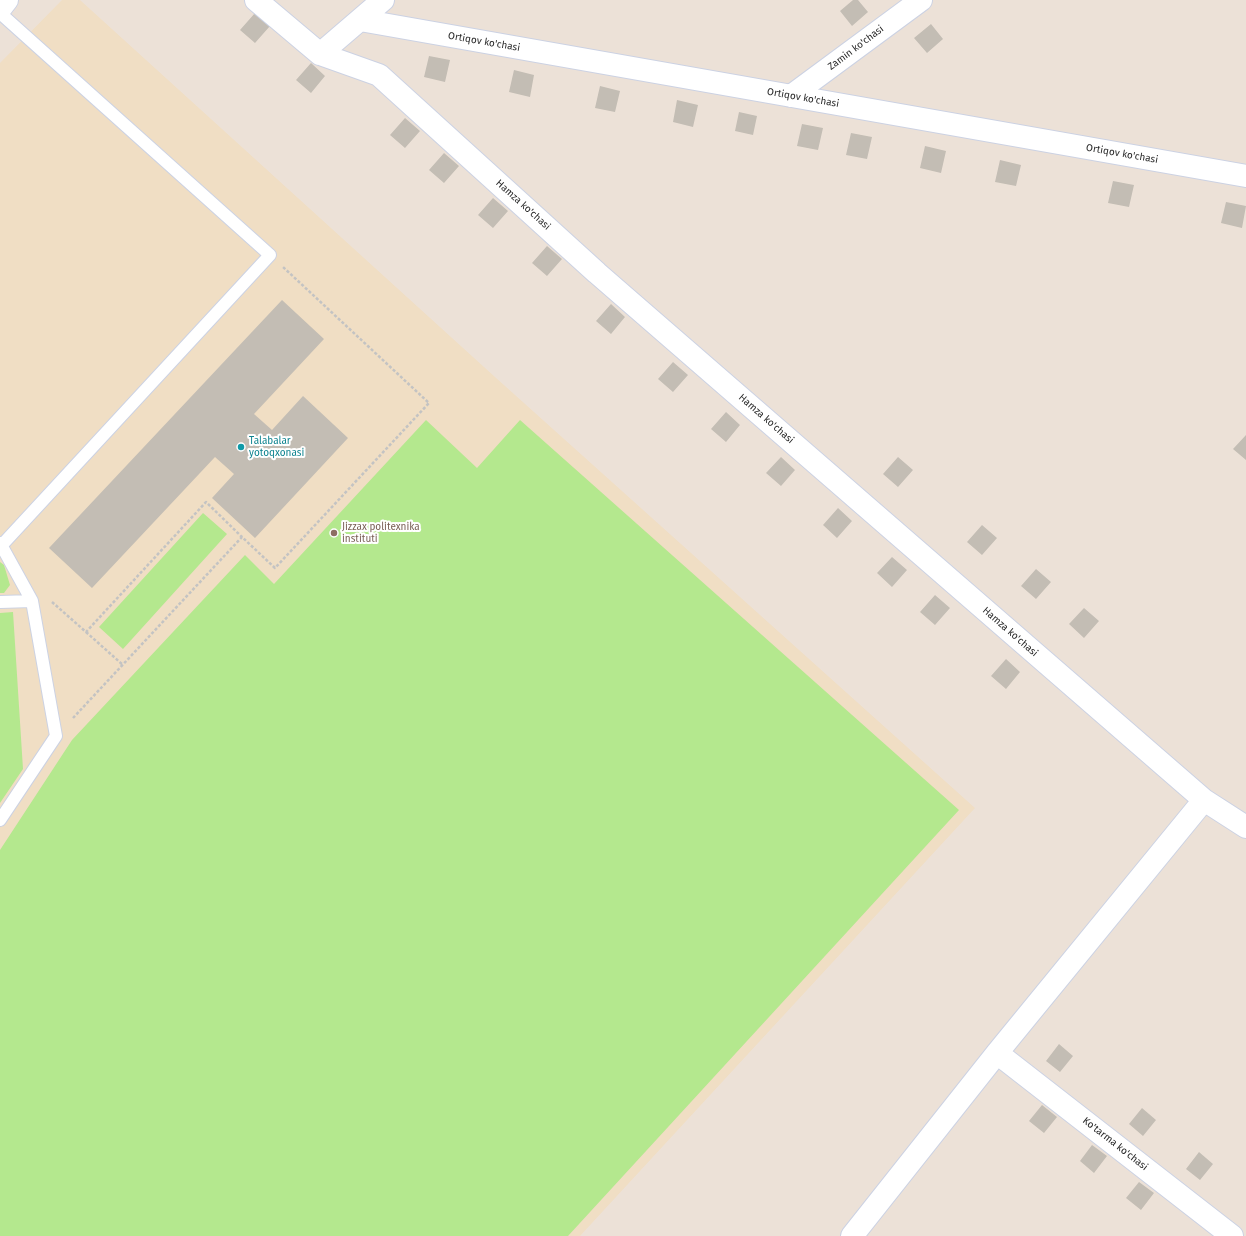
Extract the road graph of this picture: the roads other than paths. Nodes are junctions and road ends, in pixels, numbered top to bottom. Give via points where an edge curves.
1 (7, 0) edge
2 (256, 0) edge
3 (383, 0) edge
4 (921, 0) edge
5 (0, 9) edge
6 (0, 13) edge
7 (360, 20) junction
8 (320, 54) junction
9 (791, 96) junction
10 (1245, 175) edge
11 (1, 544) edge
12 (32, 601) junction
13 (0, 602) edge
14 (1204, 800) junction
15 (0, 820) edge
16 (1246, 827) edge
17 (997, 1053) junction
18 (852, 1236) edge
19 (1232, 1236) edge

1 - 5 street
2 - 8 street
3 - 7 street
4 - 9 street, Zamin ko'chasi
6 - 11 lane via 270,255
7 - 8 street
7 - 9 street, Ortiqov ko'chasi
8 - 14 street, Hamza ko'chasi via 379,75 597,273
9 - 10 street, Ortiqov ko'chasi
11 - 12 lane
12 - 13 lane
12 - 15 lane via 56,736
14 - 16 street, Hamza ko'chasi
14 - 17 street
17 - 18 street
17 - 19 street, Ko'tarma ko'chasi

